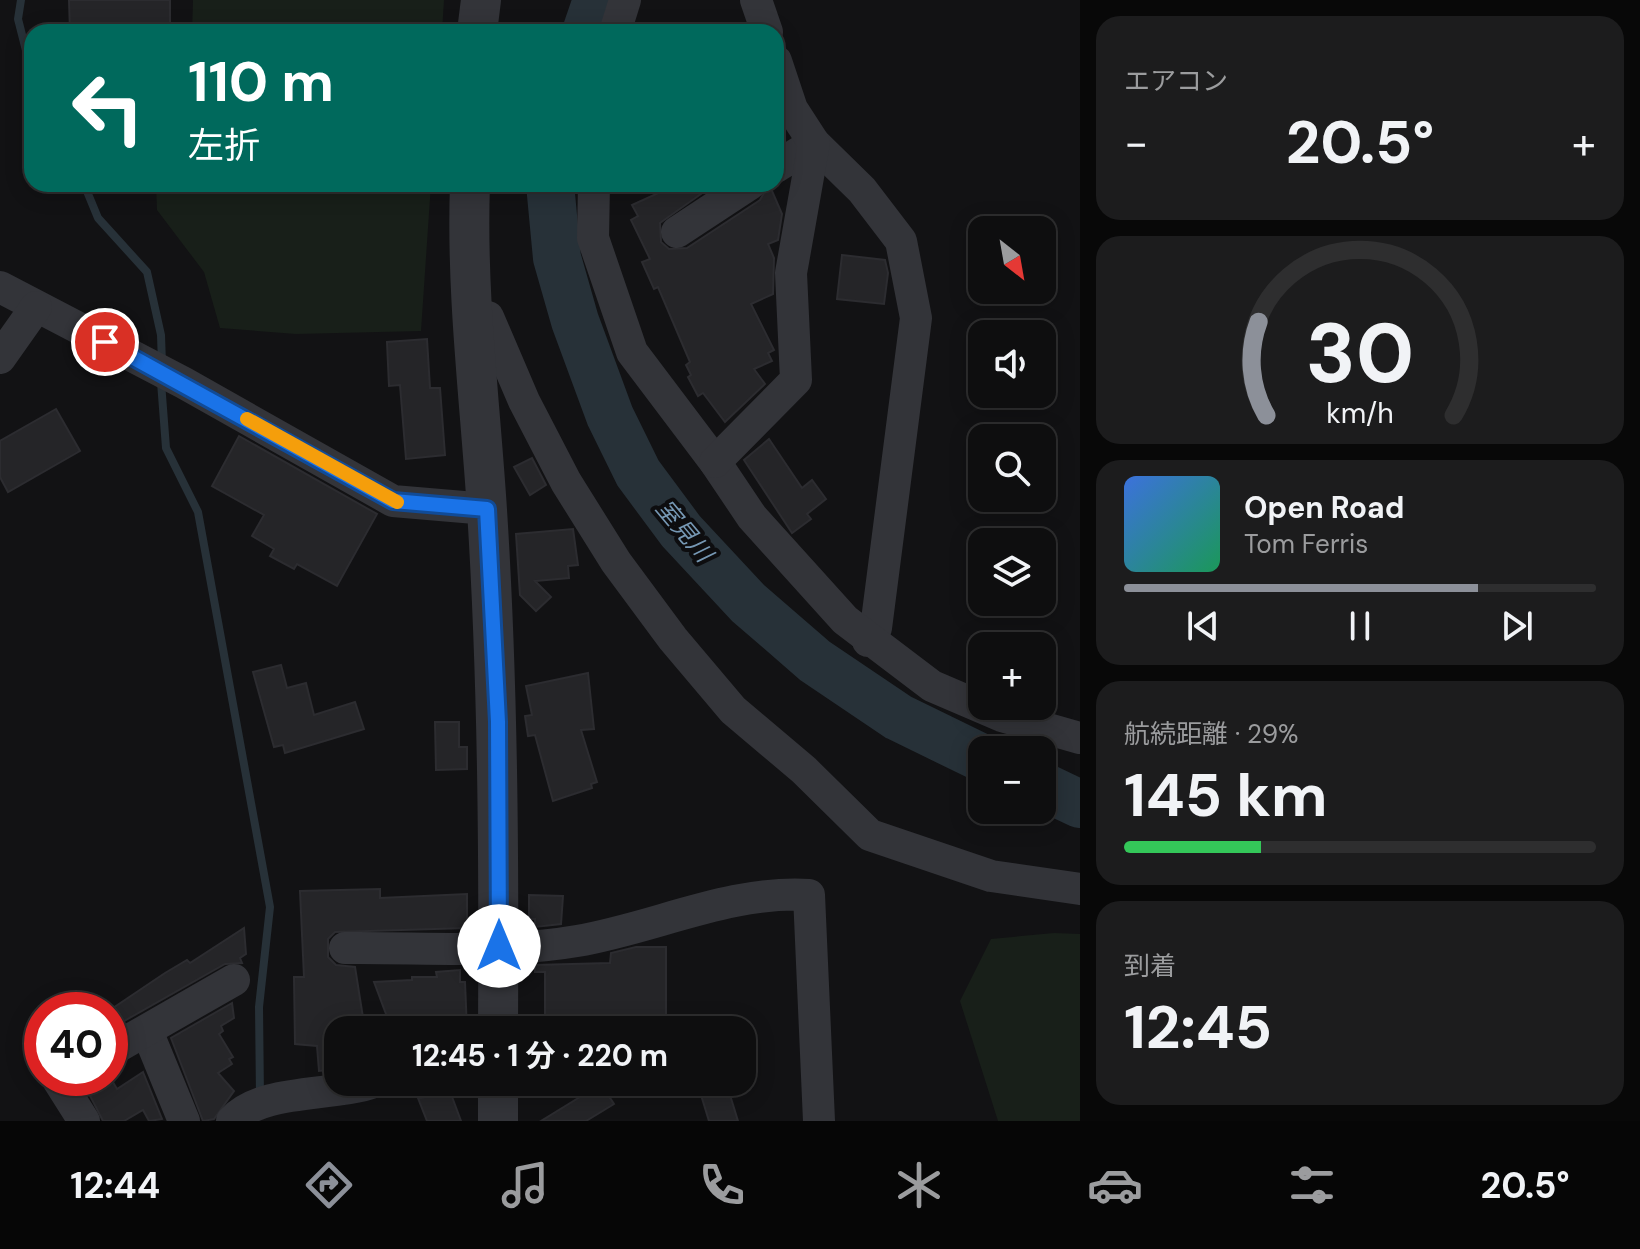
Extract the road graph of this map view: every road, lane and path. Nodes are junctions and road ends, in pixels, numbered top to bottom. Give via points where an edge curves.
1 (481, 0) edge
2 (625, 0) edge
3 (756, 0) edge
4 (478, 24) edge
5 (618, 24) edge
6 (764, 24) edge
7 (784, 85) edge
8 (814, 143) junction
9 (784, 162) edge
10 (470, 192) edge
11 (594, 192) edge
12 (738, 192) edge
13 (677, 232) dead end
14 (0, 287) edge
15 (36, 307) junction
16 (471, 313) junction
17 (0, 358) edge
18 (715, 462) junction
19 (487, 509) junction
20 (868, 641) junction
21 (1080, 738) edge
22 (1080, 889) edge
23 (499, 946) junction
24 (345, 948) dead end
25 (234, 980) dead end
26 (498, 1016) edge
27 (147, 1031) junction
28 (128, 1041) edge
29 (324, 1091) edge
30 (68, 1096) edge
31 (498, 1096) edge
32 (238, 1115) edge
33 (84, 1121) edge
34 (184, 1121) edge
35 (498, 1121) edge
36 (819, 1121) edge

1 - 4 street
2 - 5 street
3 - 6 street
7 - 8 street
8 - 9 street
8 - 18 street via 791,273 796,380
8 - 20 street via 862,190 901,241 916,318 876,628
10 - 16 street
11 - 18 street via 593,238 632,352
12 - 13 street
14 - 15 street
15 - 17 street
15 - 19 street via 393,501
16 - 19 street
16 - 22 street via 488,317 566,482 616,562 733,710 870,835 991,876
18 - 20 street via 752,517
19 - 23 street via 498,722
20 - 21 street via 932,686 1002,716
23 - 24 street
23 - 26 street
23 - 36 street via 572,942 744,898 809,895
25 - 27 street
27 - 28 street
27 - 34 street
29 - 32 street via 283,1098
30 - 33 street
31 - 35 street

